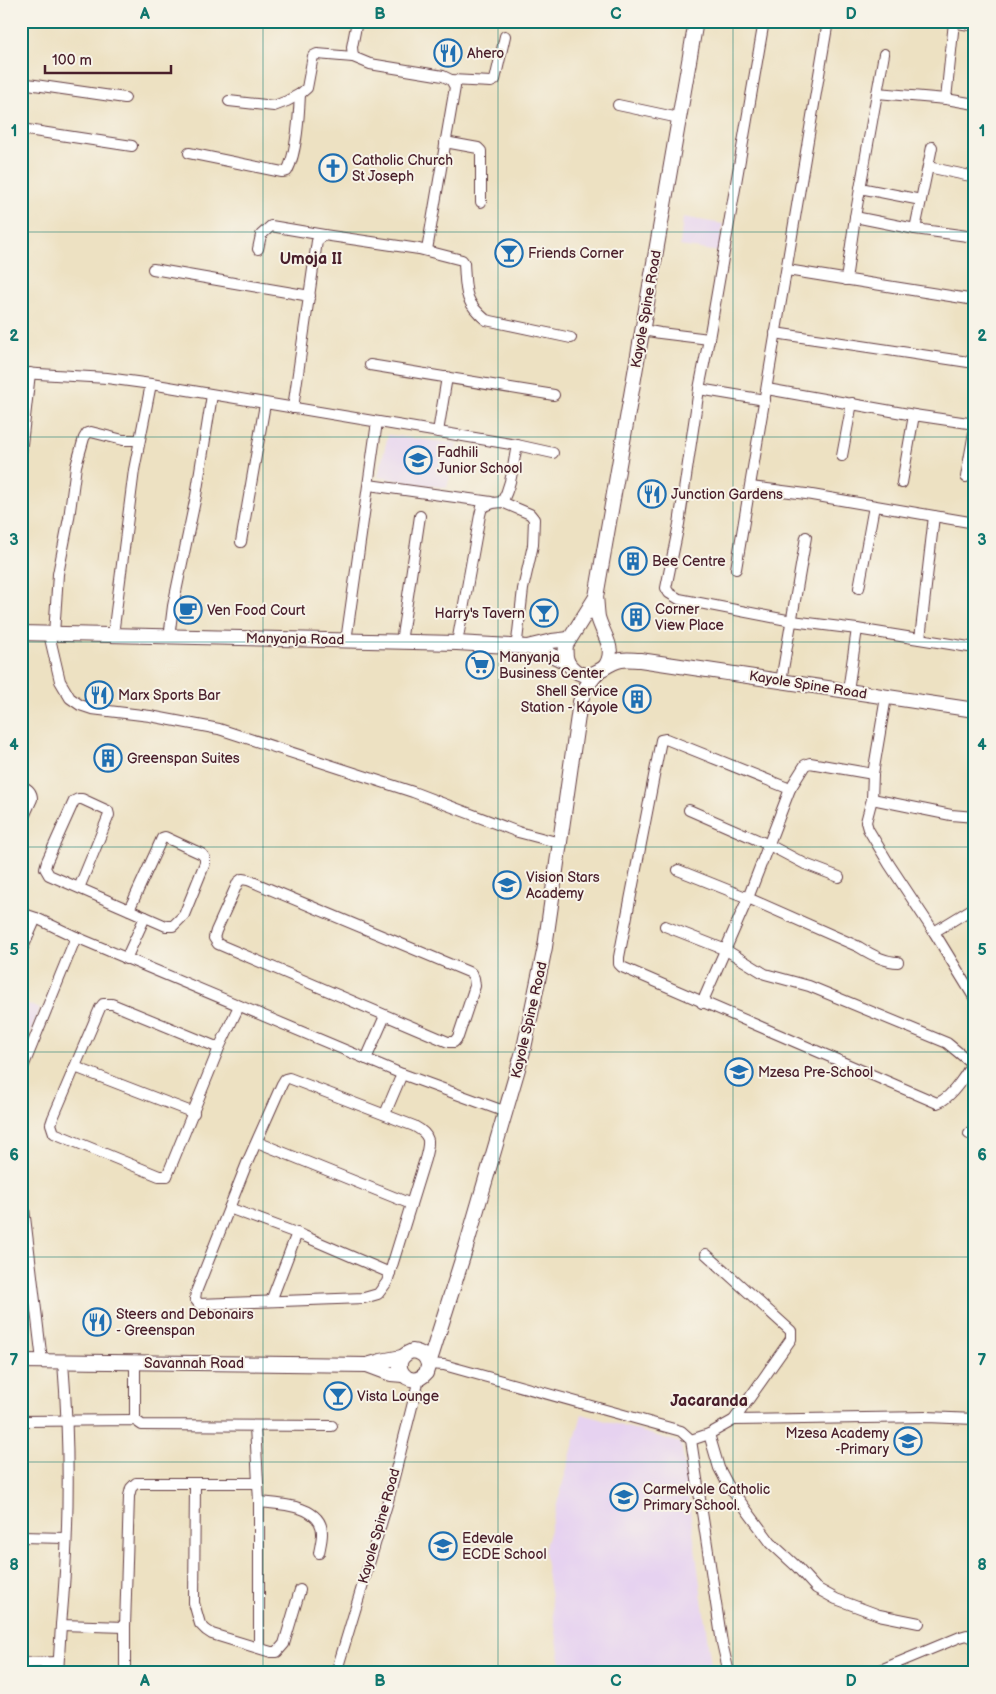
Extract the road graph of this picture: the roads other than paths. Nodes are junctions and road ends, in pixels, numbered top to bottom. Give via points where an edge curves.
1 (357, 21) edge
2 (696, 21) edge
3 (764, 21) edge
4 (828, 21) edge
5 (950, 22) edge
6 (975, 26) edge
7 (505, 36) dead end
8 (884, 54) dead end
9 (353, 57) junction
10 (451, 80) junction
11 (21, 83) edge
12 (877, 93) junction
13 (300, 94) junction
14 (125, 98) dead end
15 (946, 99) junction
16 (229, 101) dead end
17 (975, 104) edge
18 (618, 105) dead end
19 (679, 118) junction
20 (21, 129) edge
21 (445, 142) junction
22 (132, 146) dead end
23 (932, 147) dead end
24 (189, 153) dead end
25 (928, 167) junction
26 (975, 177) edge
27 (860, 188) junction
28 (921, 200) junction
29 (481, 202) dead end
30 (855, 217) junction
31 (915, 228) junction
32 (324, 234) junction
33 (975, 237) edge
34 (258, 249) dead end
35 (427, 250) junction
36 (153, 269) dead end
37 (787, 270) junction
38 (846, 280) junction
39 (310, 296) junction
40 (975, 300) edge
41 (643, 330) junction
42 (775, 333) junction
43 (571, 338) dead end
44 (709, 339) junction
45 (975, 363) edge
46 (370, 365) dead end
47 (26, 373) edge
48 (447, 377) junction
49 (151, 384) junction
50 (699, 389) junction
51 (766, 394) junction
52 (212, 395) junction
53 (554, 395) dead end
54 (852, 403) junction
55 (265, 404) junction
56 (294, 408) junction
57 (914, 415) junction
58 (377, 422) junction
59 (975, 425) edge
60 (438, 432) junction
61 (140, 440) junction
62 (517, 445) junction
63 (21, 453) edge
64 (553, 453) dead end
65 (842, 456) dead end
66 (966, 477) dead end
67 (902, 483) dead end
68 (369, 485) junction
69 (751, 487) junction
70 (497, 502) junction
71 (874, 506) junction
72 (420, 516) dead end
73 (934, 516) junction
74 (975, 523) edge
75 (806, 537) dead end
76 (241, 542) dead end
77 (736, 569) dead end
78 (859, 588) dead end
79 (596, 597) junction
80 (792, 621) junction
81 (857, 629) junction
82 (170, 630) dead end
83 (21, 633) edge
84 (52, 634) junction
85 (113, 636) junction
86 (571, 637) junction
87 (607, 639) junction
88 (346, 640) junction
89 (920, 640) junction
90 (401, 642) junction
91 (457, 643) junction
92 (511, 646) junction
93 (526, 647) junction
94 (975, 648) edge
95 (640, 660) junction
96 (570, 666) junction
97 (601, 670) junction
98 (781, 681) junction
99 (848, 692) junction
100 (886, 697) junction
101 (580, 702) junction
102 (975, 710) edge
103 (874, 774) junction
104 (21, 786) edge
105 (790, 789) junction
106 (872, 799) junction
107 (689, 810) dead end
108 (975, 817) edge
109 (21, 823) edge
110 (560, 843) junction
111 (769, 845) junction
112 (678, 870) dead end
113 (839, 877) dead end
114 (79, 888) junction
115 (748, 898) junction
116 (975, 907) edge
117 (129, 910) junction
118 (21, 913) edge
119 (145, 917) junction
120 (36, 918) junction
121 (665, 926) dead end
122 (934, 932) junction
123 (76, 937) junction
124 (726, 950) junction
125 (21, 952) edge
126 (126, 959) junction
127 (898, 962) dead end
128 (975, 999) edge
129 (702, 1003) junction
130 (239, 1006) junction
131 (385, 1016) junction
132 (219, 1048) junction
133 (366, 1059) junction
134 (974, 1062) edge
135 (75, 1067) junction
136 (21, 1072) edge
137 (402, 1074) junction
138 (506, 1112) junction
139 (194, 1113) junction
140 (384, 1114) junction
141 (257, 1142) junction
142 (21, 1183) edge
143 (411, 1204) junction
144 (229, 1208) junction
145 (296, 1234) junction
146 (706, 1254) dead end
147 (390, 1273) junction
148 (270, 1302) junction
149 (441, 1329) junction
150 (407, 1354) junction
151 (21, 1361) edge
152 (42, 1361) junction
153 (63, 1362) junction
154 (135, 1362) junction
155 (428, 1364) junction
156 (367, 1365) junction
157 (403, 1375) junction
158 (419, 1379) junction
159 (975, 1419) edge
160 (135, 1420) junction
161 (734, 1420) junction
162 (21, 1421) edge
163 (68, 1421) junction
164 (256, 1426) junction
165 (332, 1426) dead end
166 (709, 1434) junction
167 (691, 1440) junction
168 (257, 1483) junction
169 (194, 1484) junction
170 (259, 1502) junction
171 (21, 1537) edge
172 (66, 1538) junction
173 (319, 1553) dead end
174 (300, 1590) dead end
175 (918, 1623) dead end
176 (61, 1625) junction
177 (125, 1627) junction
178 (975, 1640) edge
179 (259, 1647) junction
180 (21, 1662) edge
181 (58, 1662) junction
182 (58, 1673) edge
183 (126, 1673) edge
184 (336, 1673) edge
185 (729, 1673) edge
186 (873, 1673) edge

1 - 9 street
2 - 19 main road, Kayole Spine Road
3 - 44 street
4 - 37 street
5 - 6 street
5 - 15 street
7 - 10 street via 495,80
8 - 12 street
9 - 10 street via 370,64
9 - 13 street via 314,54 307,88
10 - 21 street via 455,87
11 - 14 street
12 - 15 street
12 - 27 street
13 - 16 street via 274,106
13 - 24 street via 291,163 287,171
15 - 17 street
18 - 19 street
19 - 41 main road, Kayole Spine Road
20 - 22 street
21 - 29 street via 481,151
21 - 35 street
23 - 25 street
25 - 26 street
25 - 28 street
27 - 28 street
27 - 30 street
28 - 31 street
30 - 31 street
30 - 38 street
31 - 33 street
32 - 34 street via 271,226 261,234
32 - 35 street
32 - 39 street via 317,242
35 - 43 street via 462,260 464,288 469,301 486,320
36 - 39 street
37 - 38 street
37 - 42 street
38 - 40 street
39 - 56 street
41 - 44 street
41 - 79 main road, Kayole Spine Road
42 - 45 street
42 - 51 street
44 - 50 street
46 - 48 street
47 - 49 street
47 - 63 street
48 - 53 street
48 - 60 street
49 - 52 street
49 - 61 street
50 - 51 street
50 - 80 street via 666,588 679,599
51 - 54 street
51 - 69 street
52 - 55 street
52 - 82 street
54 - 57 street
54 - 65 street
55 - 56 street
55 - 76 street
56 - 58 street
57 - 59 street
57 - 67 street
58 - 60 street
58 - 68 street
59 - 66 street
60 - 62 street
61 - 84 street via 123,440 91,432 84,438 76,466 58,574
61 - 85 street
62 - 64 street
62 - 70 street via 509,489
68 - 70 street
68 - 88 street
69 - 71 street
69 - 77 street
70 - 91 street via 482,507
70 - 92 street via 530,514 534,519 533,545 523,589 517,641
71 - 73 street
71 - 78 street
72 - 90 street
73 - 74 street
73 - 89 street
75 - 80 street
79 - 86 main road
79 - 87 main road via 598,616
80 - 81 street
80 - 98 street
81 - 89 street
81 - 99 street
83 - 84 main road, Manyanja Road
84 - 85 main road, Manyanja Road
84 - 110 street via 60,681 70,698 80,705 219,729 413,792 518,832
85 - 88 main road, Manyanja Road
86 - 87 main road via 590,629
86 - 93 main road, Manyanja Road
86 - 96 main road via 565,651
87 - 95 main road
87 - 97 main road via 610,656
88 - 90 main road, Manyanja Road
89 - 94 street
90 - 91 main road, Manyanja Road
91 - 92 main road, Manyanja Road
92 - 93 main road, Manyanja Road
93 - 96 main road via 543,651
95 - 97 main road via 614,662
95 - 98 main road, Kayole Spine Road
96 - 97 main road via 584,674
96 - 101 main road
97 - 101 main road via 586,687
98 - 99 main road, Kayole Spine Road
99 - 100 main road, Kayole Spine Road
100 - 102 main road, Kayole Spine Road
100 - 103 street
101 - 110 main road, Kayole Spine Road
103 - 105 street via 810,763 804,765
103 - 106 street
104 - 109 street via 30,791 32,799
105 - 111 street
105 - 129 street via 666,739 661,740 620,964
106 - 108 street
106 - 122 street via 866,822 868,829
107 - 111 street
110 - 138 main road, Kayole Spine Road via 538,988
111 - 113 street
111 - 115 street
112 - 115 street
114 - 114 street via 110,815 108,811 78,798 45,868 49,875
114 - 117 street
115 - 124 street
115 - 127 street via 859,946 872,955
116 - 122 street
117 - 119 street
117 - 119 street via 162,838 202,854 205,863 184,915 178,922 166,926
118 - 120 street
119 - 126 street
120 - 123 street
120 - 125 street
121 - 124 street
122 - 128 street
123 - 126 street
123 - 136 street
124 - 129 street
124 - 134 street via 765,974 810,986 947,1044
126 - 130 street
129 - 134 street via 937,1103 950,1093
130 - 132 street
130 - 133 street
131 - 131 street via 454,1042 475,986 474,978 471,972 248,880 238,882 216,931 214,938 218,944
131 - 133 street
132 - 135 street via 112,1004 103,1004
132 - 139 street
133 - 137 street
135 - 139 street
135 - 139 street via 51,1124 54,1133 159,1176 167,1176
137 - 138 street
137 - 140 street
138 - 149 main road, Kayole Spine Road
140 - 141 street via 289,1078 282,1084
140 - 143 street via 424,1132 428,1138 429,1146
141 - 143 street
141 - 144 street
142 - 152 street
143 - 147 street
144 - 145 street
144 - 148 street via 195,1300 199,1304
145 - 147 street
145 - 148 street
146 - 161 street via 791,1331 789,1343
147 - 148 street via 383,1290 364,1298
149 - 150 main road
149 - 155 main road, Kayole Spine Road
150 - 155 main road via 416,1352 424,1356
150 - 156 main road, Savannah Road
150 - 157 main road via 400,1362
151 - 152 main road, Savannah Road
152 - 153 main road, Savannah Road
153 - 154 main road, Savannah Road
153 - 163 street
154 - 156 main road, Savannah Road
154 - 160 street
155 - 158 main road via 426,1373
155 - 167 street via 681,1431
156 - 157 main road, Savannah Road
157 - 158 main road
158 - 184 street, Kayole Spine Road via 388,1501
159 - 161 street
160 - 163 street
160 - 164 street via 142,1425
161 - 166 street
162 - 163 street
163 - 172 street
164 - 165 street
164 - 168 street
166 - 167 street
166 - 175 street via 728,1485 771,1543 816,1588 880,1615
167 - 185 street
168 - 169 street
168 - 170 street
169 - 177 street via 145,1482 136,1483 131,1488
169 - 179 street via 194,1603 200,1624 212,1634
170 - 173 street via 306,1510 313,1515 322,1532
170 - 179 street
171 - 172 street
172 - 176 street
174 - 179 street via 281,1649 271,1652
176 - 177 street
176 - 181 street
177 - 183 street
178 - 186 street via 967,1635 960,1637
180 - 181 street
181 - 182 street

